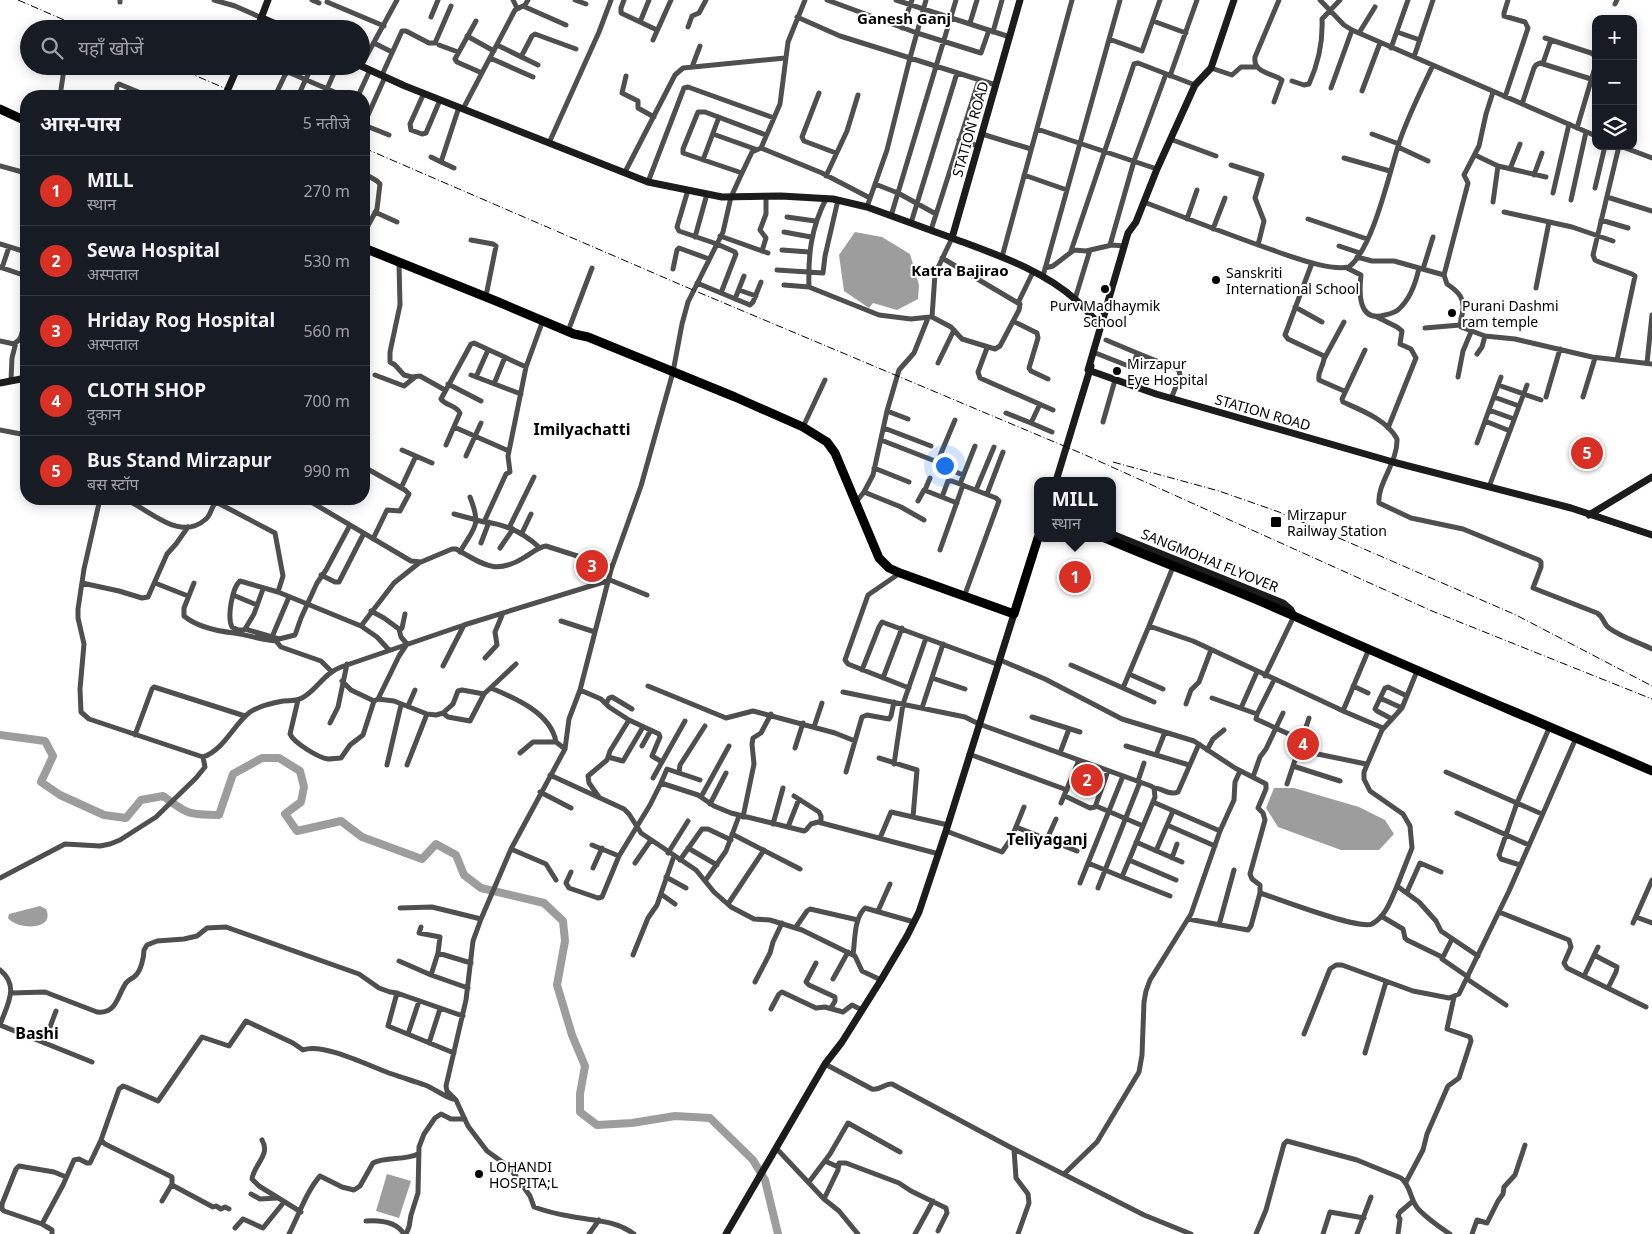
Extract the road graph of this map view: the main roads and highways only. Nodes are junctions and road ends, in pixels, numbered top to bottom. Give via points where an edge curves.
1 (0, 104) edge
2 (0, 109) edge
3 (20, 113) edge
4 (20, 118) edge
5 (370, 244) edge
6 (370, 251) edge
7 (588, 337) junction
8 (1037, 542) edge
9 (1114, 542) edge
10 (1652, 771) edge

1 - 3 highway
2 - 4 highway
5 - 7 highway via 570,326
6 - 7 highway
7 - 8 highway via 803,427 827,442 835,453 879,558 889,568 1014,614
9 - 10 highway

